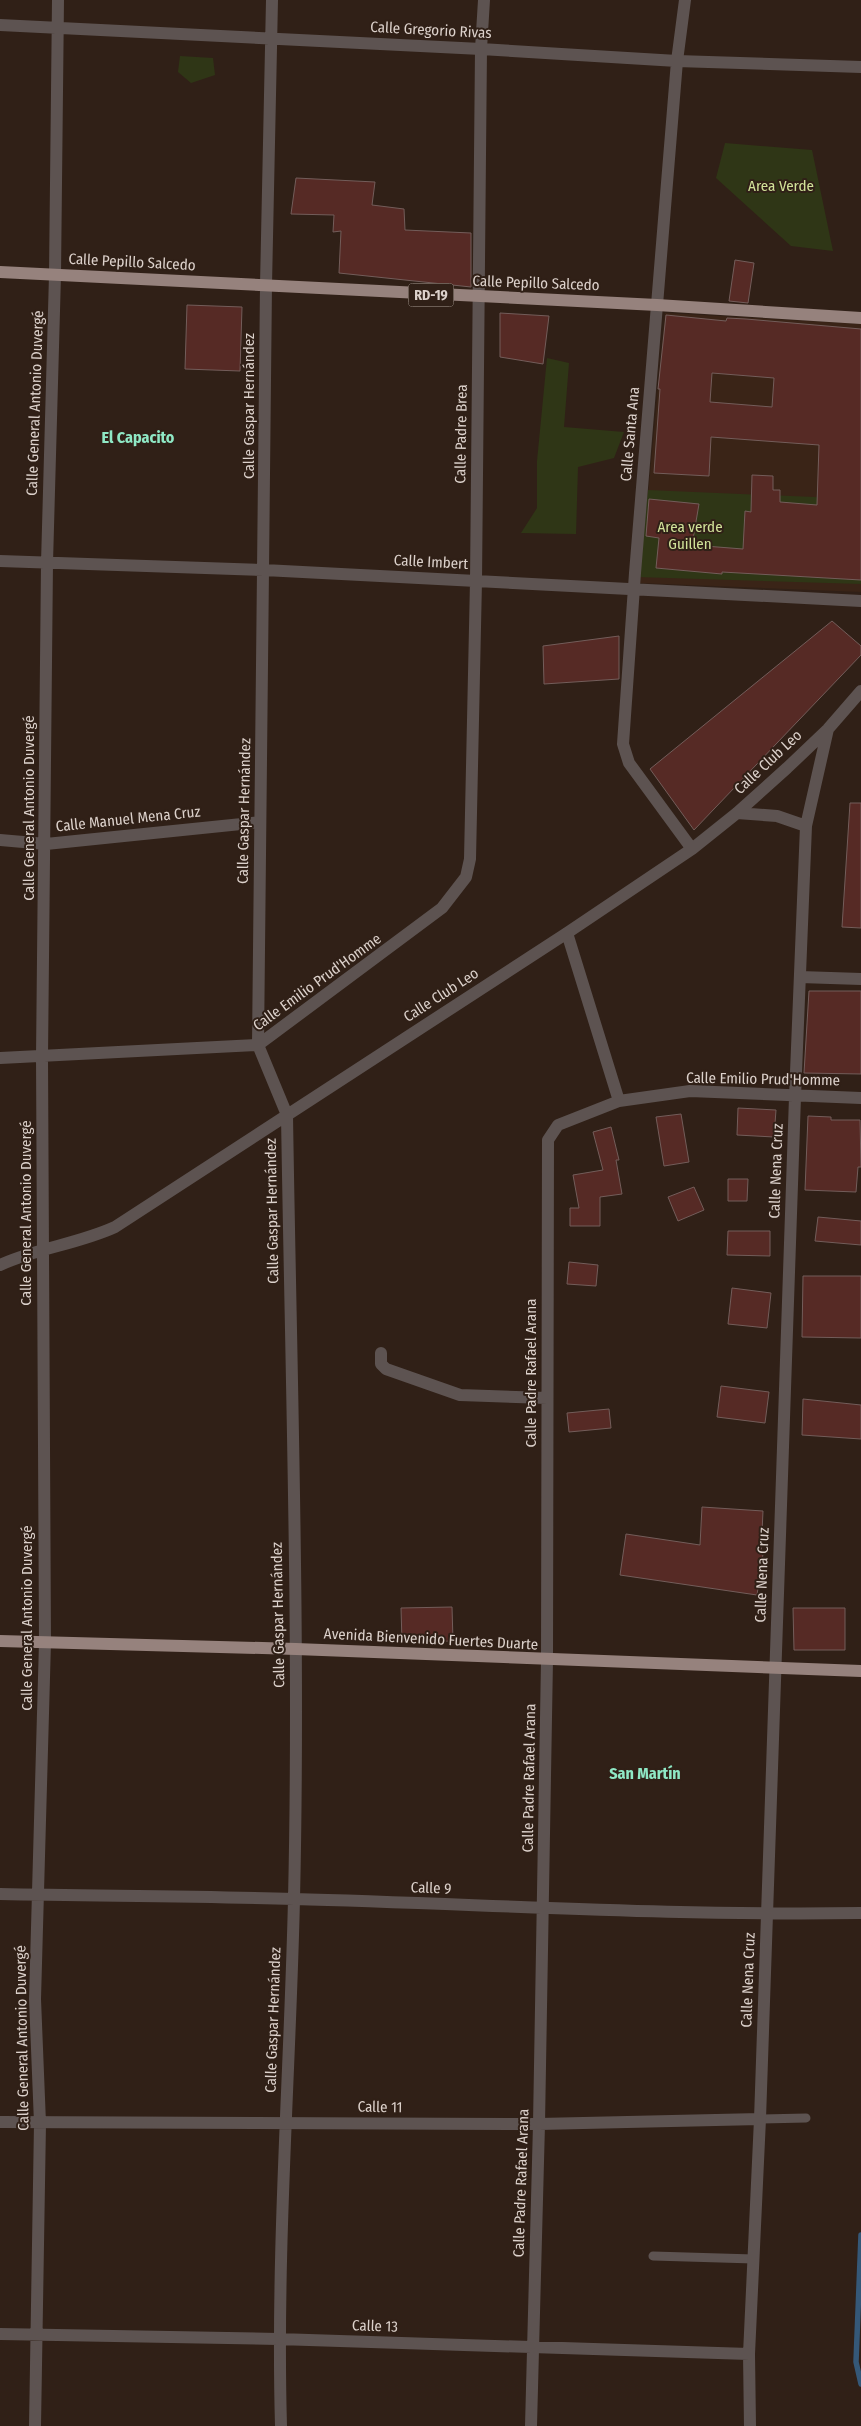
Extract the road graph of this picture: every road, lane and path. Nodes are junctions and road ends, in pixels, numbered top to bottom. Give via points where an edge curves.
1 (58, 0) edge
2 (272, 0) edge
3 (484, 0) edge
4 (685, 0) edge
5 (0, 26) edge
6 (56, 29) junction
7 (271, 39) junction
8 (481, 49) junction
9 (677, 61) junction
10 (861, 67) edge
11 (0, 272) edge
12 (55, 275) junction
13 (266, 285) junction
14 (479, 297) junction
15 (657, 305) junction
16 (861, 318) edge
17 (0, 561) edge
18 (47, 563) junction
19 (264, 570) junction
20 (476, 580) junction
21 (634, 588) junction
22 (861, 601) edge
23 (861, 691) edge
24 (828, 729) junction
25 (737, 813) junction
26 (260, 822) junction
27 (806, 826) junction
28 (0, 840) edge
29 (46, 844) junction
30 (692, 849) junction
31 (468, 868) joint
32 (567, 933) junction
33 (800, 977) junction
34 (861, 979) edge
35 (258, 1045) junction
36 (42, 1057) junction
37 (0, 1058) edge
38 (795, 1097) junction
39 (861, 1098) edge
40 (618, 1101) junction
41 (287, 1115) junction
42 (552, 1131) joint
43 (43, 1251) junction
44 (0, 1265) edge
45 (381, 1353) dead end
46 (547, 1398) junction
47 (0, 1642) edge
48 (45, 1642) junction
49 (296, 1649) junction
50 (547, 1660) junction
51 (775, 1668) junction
52 (861, 1671) edge
53 (0, 1894) edge
54 (38, 1895) junction
55 (294, 1899) junction
56 (543, 1909) junction
57 (861, 1913) edge
58 (766, 1915) junction
59 (806, 2118) dead end
60 (760, 2119) junction
61 (0, 2122) edge
62 (286, 2122) junction
63 (40, 2123) junction
64 (540, 2124) junction
65 (653, 2256) dead end
66 (754, 2259) junction
67 (36, 2333) junction
68 (0, 2334) edge
69 (278, 2339) junction
70 (532, 2348) junction
71 (749, 2354) junction
72 (35, 2426) edge
73 (281, 2426) edge
74 (531, 2426) edge
75 (750, 2426) edge

1 - 6 street, Calle General Antonio Duvergé
2 - 7 street, Calle Gaspar Hernández
3 - 8 street, Calle Padre Brea
4 - 9 street, Calle Santa Ana
5 - 6 street, Calle Gregorio Rivas
6 - 7 street, Calle Gregorio Rivas
6 - 12 street, Calle General Antonio Duvergé
7 - 8 street, Calle Gregorio Rivas
7 - 13 street, Calle Gaspar Hernández
8 - 9 street, Calle Gregorio Rivas
8 - 14 street, Calle Padre Brea
9 - 10 street, Calle Gregorio Rivas
9 - 15 street, Calle Santa Ana
11 - 12 main road, Calle Pepillo Salcedo / RD-19
12 - 13 main road, Calle Pepillo Salcedo / RD-19
12 - 18 street, Calle General Antonio Duvergé
13 - 14 main road, Calle Pepillo Salcedo / RD-19
13 - 19 street, Calle Gaspar Hernández
14 - 15 main road, Calle Pepillo Salcedo / RD-19
14 - 20 street, Calle Padre Brea
15 - 16 main road, Calle Pepillo Salcedo / RD-19
15 - 21 street, Calle Santa Ana
17 - 18 street, Calle Imbert
18 - 19 street, Calle Imbert
18 - 29 street, Calle General Antonio Duvergé
19 - 20 street, Calle Imbert
19 - 26 street, Calle Gaspar Hernández
20 - 21 street, Calle Imbert
20 - 31 street, Calle Padre Brea
21 - 22 street, Calle Imbert
21 - 30 street, Calle Santa Ana via 625,753
23 - 24 street, Calle Club Leo
24 - 25 street, Calle Club Leo
24 - 27 street, Calle Nena Cruz
25 - 27 street via 777,816
25 - 30 street, Calle Club Leo
26 - 29 street, Calle Manuel Mena Cruz
26 - 35 street, Calle Gaspar Hernández
27 - 33 street, Calle Nena Cruz
28 - 29 street, Calle Manuel Mena Cruz
29 - 36 street, Calle General Antonio Duvergé
30 - 32 street, Calle Club Leo
31 - 35 street, Calle Emilio Prud'Homme via 461,884 442,908
32 - 40 street
32 - 41 street, Calle Club Leo
33 - 34 street
33 - 38 street, Calle Nena Cruz
35 - 36 street, Calle Emilio Prud'Homme
35 - 41 street, Calle Gaspar Hernández
36 - 37 street, Calle Emilio Prud'Homme
36 - 43 street, Calle General Antonio Duvergé
38 - 39 street, Calle Emilio Prud'Homme
38 - 40 street, Calle Emilio Prud'Homme via 690,1092
38 - 51 street, Calle Nena Cruz
40 - 42 street, Calle Emilio Prud'Homme via 558,1125
41 - 43 street, Calle Club Leo via 116,1227 91,1238
41 - 49 street, Calle Gaspar Hernández
42 - 46 street, Calle Padre Rafael Arana via 548,1140
43 - 44 street, Calle Club Leo
43 - 48 street, Calle General Antonio Duvergé
45 - 46 street via 381,1364 386,1369 460,1395
46 - 50 street, Calle Padre Rafael Arana
47 - 48 main road, Avenida Bienvenido Fuertes Duarte
48 - 49 main road, Avenida Bienvenido Fuertes Duarte
48 - 54 street, Calle General Antonio Duvergé
49 - 50 main road, Avenida Bienvenido Fuertes Duarte
49 - 55 street, Calle Gaspar Hernández
50 - 51 main road, Avenida Bienvenido Fuertes Duarte
50 - 56 street, Calle Padre Rafael Arana
51 - 52 main road, Avenida Bienvenido Fuertes Duarte
51 - 58 street, Calle Nena Cruz
53 - 54 street, Calle 9
54 - 55 street, Calle 9
54 - 63 street, Calle General Antonio Duvergé via 35,1999
55 - 56 street, Calle 9
55 - 62 street, Calle Gaspar Hernández
56 - 58 street, Calle 9
56 - 64 street, Calle Padre Rafael Arana
57 - 58 street, Calle 9
58 - 60 street, Calle Nena Cruz
59 - 60 lane
60 - 64 street, Calle 11
60 - 66 street, Calle Nena Cruz
61 - 63 street, Calle 11
62 - 63 street, Calle 11
62 - 64 street, Calle 11
62 - 69 street, Calle Gaspar Hernández
63 - 67 street, Calle General Antonio Duvergé
64 - 70 street, Calle Padre Rafael Arana
65 - 66 lane
66 - 71 street, Calle Nena Cruz
67 - 68 street, Calle 13
67 - 69 street, Calle 13
67 - 72 street, Calle General Antonio Duvergé
69 - 70 street, Calle 13
69 - 73 street, Calle Gaspar Hernández
70 - 71 street, Calle 13
70 - 74 street, Calle Padre Rafael Arana
71 - 75 street, Calle Nena Cruz

